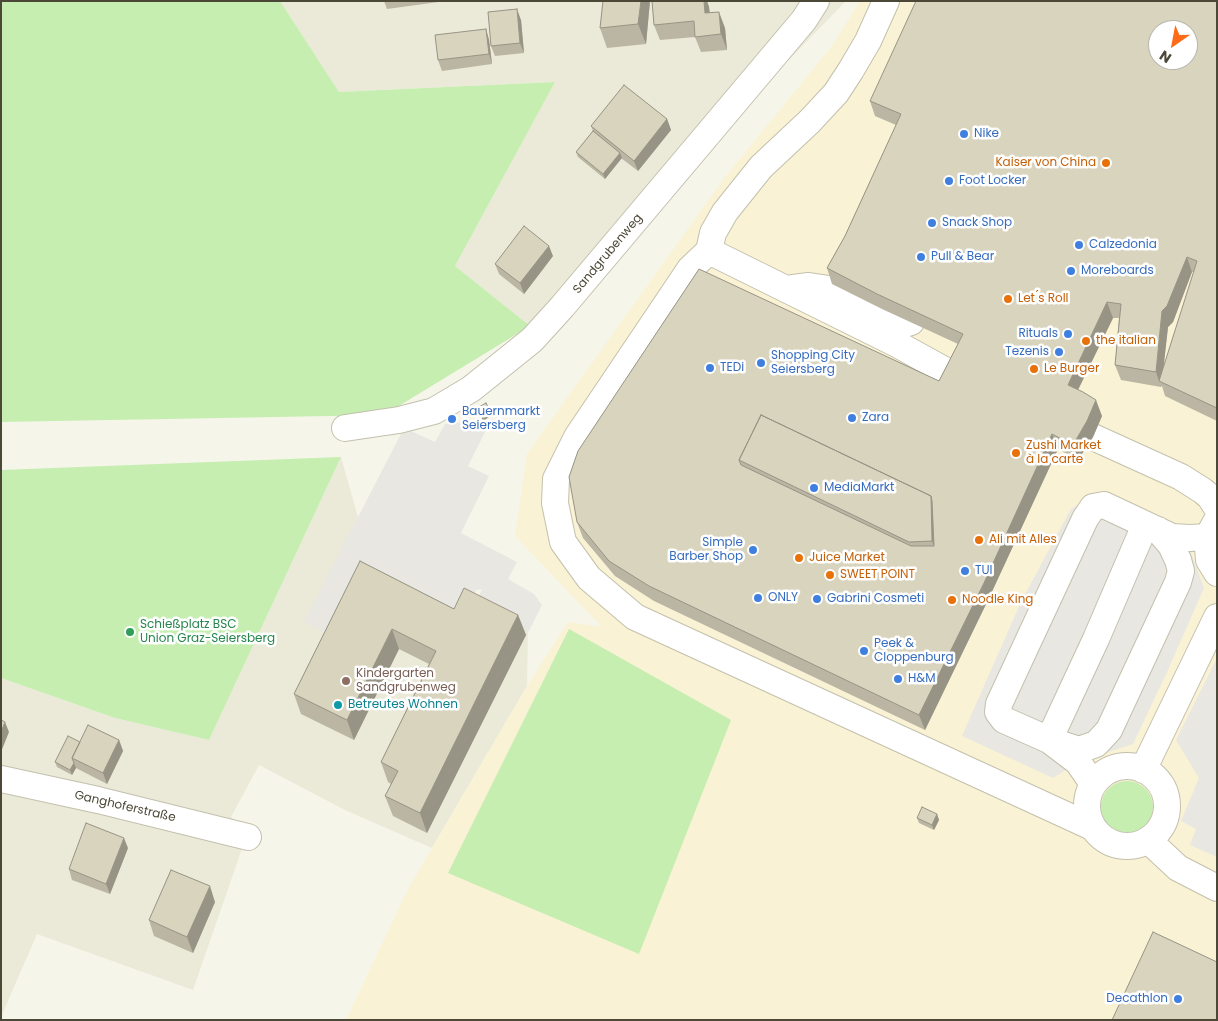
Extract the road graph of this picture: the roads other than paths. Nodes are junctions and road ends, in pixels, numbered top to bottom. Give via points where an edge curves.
1 (816, 1) edge
2 (886, 1) edge
3 (709, 251) junction
4 (785, 289) junction
5 (911, 322) edge
6 (955, 376) edge
7 (345, 428) dead end
8 (1093, 437) dead end
9 (1217, 508) edge
10 (1152, 528) junction
11 (1213, 530) edge
12 (1217, 573) edge
13 (1217, 616) edge
14 (1049, 740) junction
15 (1143, 770) junction
16 (1, 779) edge
17 (1093, 784) junction
18 (1092, 826) junction
19 (248, 837) dead end
20 (1148, 840) junction
21 (1217, 888) edge

1 - 7 street, Sandgrubenweg via 804,20 707,136 532,340 471,389 434,411
2 - 3 street via 868,41 836,93 760,167 742,189 713,233
3 - 4 street
3 - 18 street via 690,269 577,437 556,479 555,503 563,542 589,578 635,617 896,726
4 - 5 street via 809,286 829,290 893,321
4 - 6 street
8 - 9 street via 1181,477 1204,491
10 - 11 street via 1172,537 1189,538
10 - 14 street
10 - 14 street via 1171,545 1181,571 1109,730 1096,744 1079,750
10 - 14 street via 1104,505 1093,507 1085,519 999,704 998,712 1004,720
11 - 12 street via 1208,547
13 - 15 street
14 - 17 street via 1078,762
15 - 17 street via 1119,767 1104,773
15 - 20 street via 1158,782 1167,808 1161,826
16 - 19 street, Ganghoferstraße
17 - 18 street via 1086,806
18 - 20 street via 1113,844 1131,846
20 - 21 street via 1178,868

